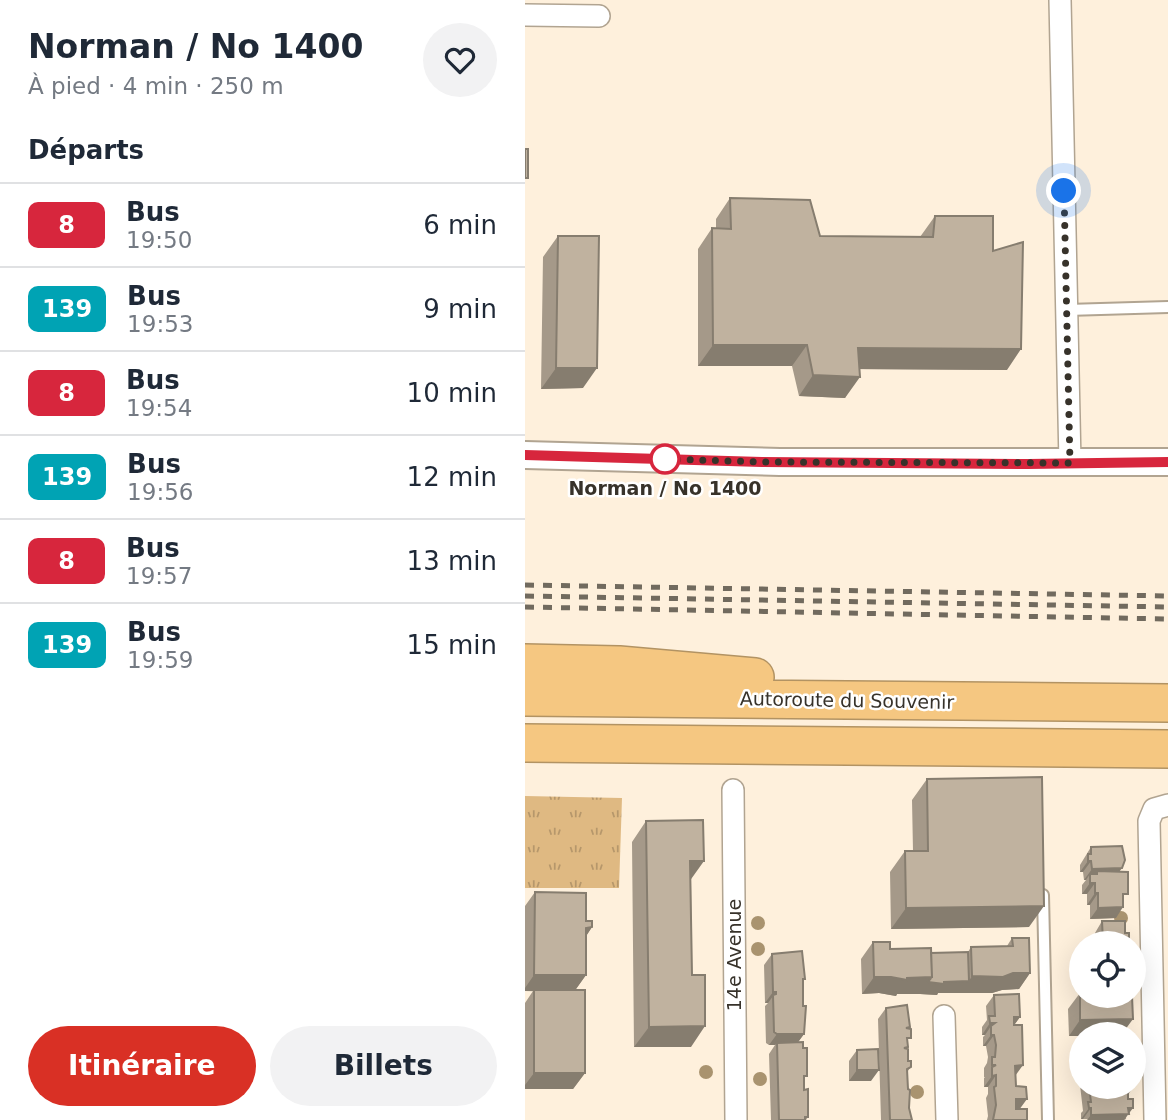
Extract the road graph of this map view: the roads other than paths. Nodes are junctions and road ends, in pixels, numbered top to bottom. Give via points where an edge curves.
1 (1060, 0) edge
2 (525, 15) edge
3 (599, 16) dead end
4 (1168, 307) edge
5 (1067, 310) junction
6 (525, 455) edge
7 (1168, 462) edge
8 (1070, 463) junction
9 (525, 663) edge
10 (525, 697) edge
11 (1021, 702) junction
12 (1168, 703) edge
13 (525, 743) edge
14 (1168, 749) edge
15 (733, 790) dead end
16 (1168, 805) edge
17 (1042, 888) edge
18 (944, 1016) dead end
19 (736, 1120) edge
20 (947, 1120) edge
21 (1048, 1120) edge
22 (1155, 1120) edge

1 - 5 street
2 - 3 street
4 - 5 lane
5 - 8 street
6 - 8 street
7 - 8 street
9 - 11 highway via 619,665
10 - 11 highway, Autoroute du Souvenir
11 - 12 highway, Autoroute du Souvenir
13 - 14 highway
15 - 19 street, 14e Avenue
16 - 22 street via 1154,809 1149,821
17 - 21 lane
18 - 20 street

